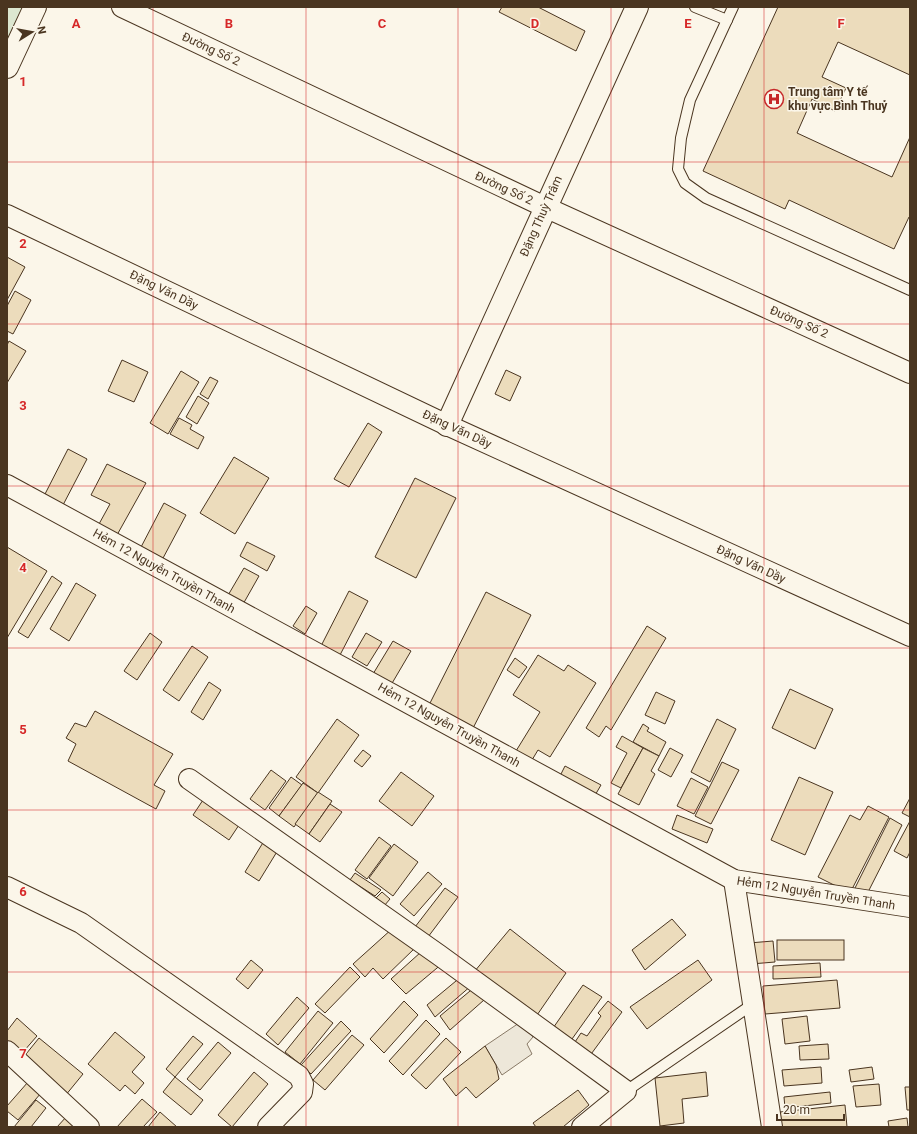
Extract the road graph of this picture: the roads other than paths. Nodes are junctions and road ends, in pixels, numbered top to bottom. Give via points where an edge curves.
1 (35, 7) edge
2 (122, 7) edge
3 (695, 7) edge
4 (733, 7) edge
5 (631, 9) edge
6 (727, 20) junction
7 (7, 67) edge
8 (545, 207) junction
9 (7, 215) edge
10 (910, 290) edge
11 (910, 373) edge
12 (447, 425) junction
13 (7, 485) edge
14 (910, 636) edge
15 (189, 779) dead end
16 (734, 880) junction
17 (7, 887) edge
18 (910, 907) edge
19 (753, 1004) junction
20 (7, 1051) edge
21 (626, 1091) junction
22 (89, 1127) edge
23 (268, 1127) edge
24 (582, 1127) edge
25 (772, 1127) edge

1 - 7 street
2 - 8 street, Đường Số 2
3 - 6 lane
4 - 6 lane
5 - 8 street, Đặng Thuỳ Trâm
6 - 10 lane via 690,100 681,138 678,169 685,183 706,198
8 - 11 street, Đường Số 2
8 - 12 street, Đặng Thuỳ Trâm
9 - 12 street, Đặng Văn Dầy
12 - 14 street, Đặng Văn Dầy
13 - 16 street, Hẻm 12 Nguyễn Truyền Thanh
15 - 21 street via 440,955
16 - 18 street, Hẻm 12 Nguyễn Truyền Thanh
16 - 19 street
17 - 23 street via 82,923 299,1076 303,1084 302,1092
19 - 21 lane
19 - 25 street
20 - 22 street
21 - 24 street

